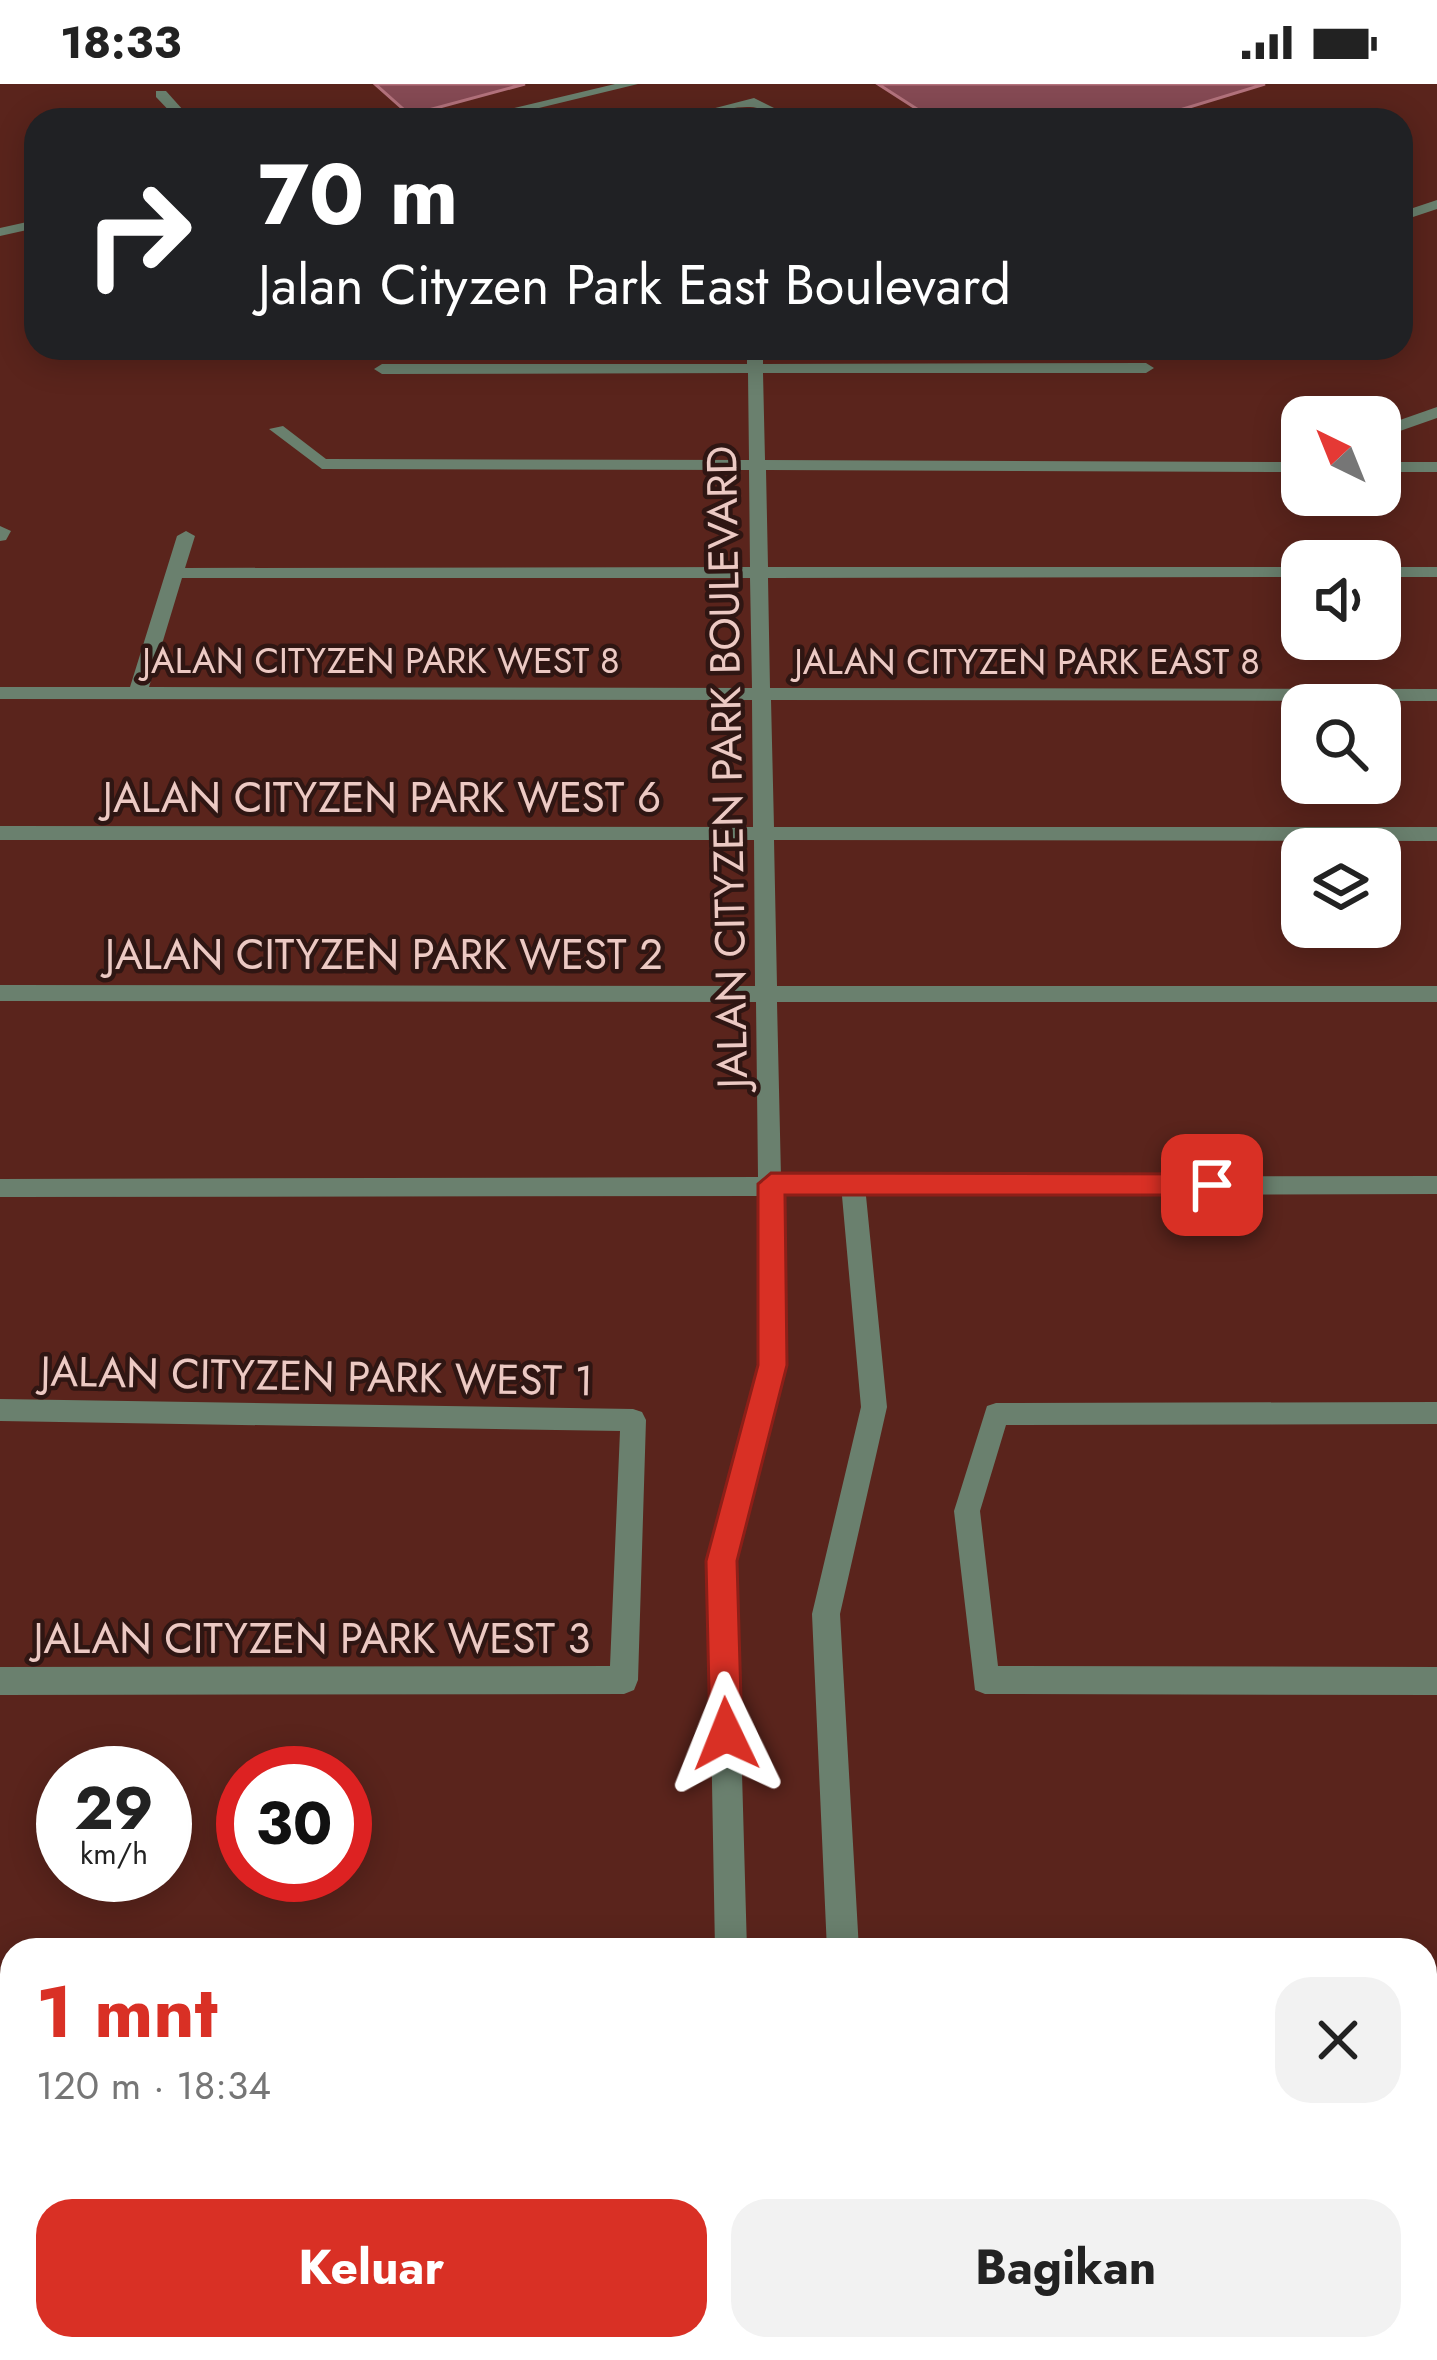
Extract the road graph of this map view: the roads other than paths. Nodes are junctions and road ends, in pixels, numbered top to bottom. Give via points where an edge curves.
1 (632, 84) edge
2 (161, 94) dead end
3 (173, 108) edge
4 (525, 108) edge
5 (728, 108) edge
6 (766, 108) edge
7 (687, 360) edge
8 (755, 360) edge
9 (833, 360) edge
10 (1145, 368) dead end
11 (382, 369) dead end
12 (1437, 412) edge
13 (1401, 425) edge
14 (278, 429) dead end
15 (757, 465) junction
16 (1281, 465) edge
17 (1401, 467) edge
18 (1437, 467) edge
19 (186, 536) dead end
20 (1281, 572) edge
21 (1401, 572) edge
22 (1437, 572) edge
23 (174, 573) junction
24 (759, 573) junction
25 (0, 693) edge
26 (139, 693) junction
27 (761, 694) junction
28 (1437, 695) edge
29 (0, 833) edge
30 (764, 834) junction
31 (1437, 834) edge
32 (0, 993) edge
33 (767, 994) junction
34 (1437, 994) edge
35 (771, 1184) junction
36 (853, 1184) junction
37 (1437, 1185) edge
38 (0, 1188) edge
39 (0, 1410) edge
40 (1437, 1413) edge
41 (624, 1680) joint
42 (0, 1681) edge
43 (1437, 1681) edge
44 (731, 1938) edge
45 (842, 1938) edge

1 - 4 street
2 - 3 street
5 - 6 street
7 - 11 street
8 - 15 street, JALAN CITYZEN PARK BOULEVARD
9 - 10 street
12 - 13 street
14 - 15 street via 322,464
15 - 16 street
15 - 24 street, JALAN CITYZEN PARK BOULEVARD
17 - 18 street
19 - 23 street
20 - 24 street
21 - 22 street
23 - 24 street
23 - 26 street
24 - 27 street, JALAN CITYZEN PARK BOULEVARD
25 - 26 street, JALAN CITYZEN PARK WEST 8
26 - 27 street, JALAN CITYZEN PARK WEST 8
27 - 28 street, JALAN CITYZEN PARK EAST 8
27 - 30 street, JALAN CITYZEN PARK BOULEVARD
29 - 30 street, JALAN CITYZEN PARK WEST 6
30 - 31 street, JALAN CITYZEN PARK WEST 6
30 - 33 street, JALAN CITYZEN PARK BOULEVARD
32 - 33 street, JALAN CITYZEN PARK WEST 2
33 - 34 street, JALAN CITYZEN PARK WEST 2
33 - 35 street, JALAN CITYZEN PARK BOULEVARD
35 - 36 street
35 - 38 street
35 - 44 street, JALAN CITYZEN PARK BOULEVARD via 772,1365 722,1561
36 - 37 street
36 - 45 street via 874,1408 826,1614
39 - 41 street, JALAN CITYZEN PARK WEST 1 via 633,1420
40 - 43 street via 996,1414 967,1510 985,1680
41 - 42 street, JALAN CITYZEN PARK WEST 3

